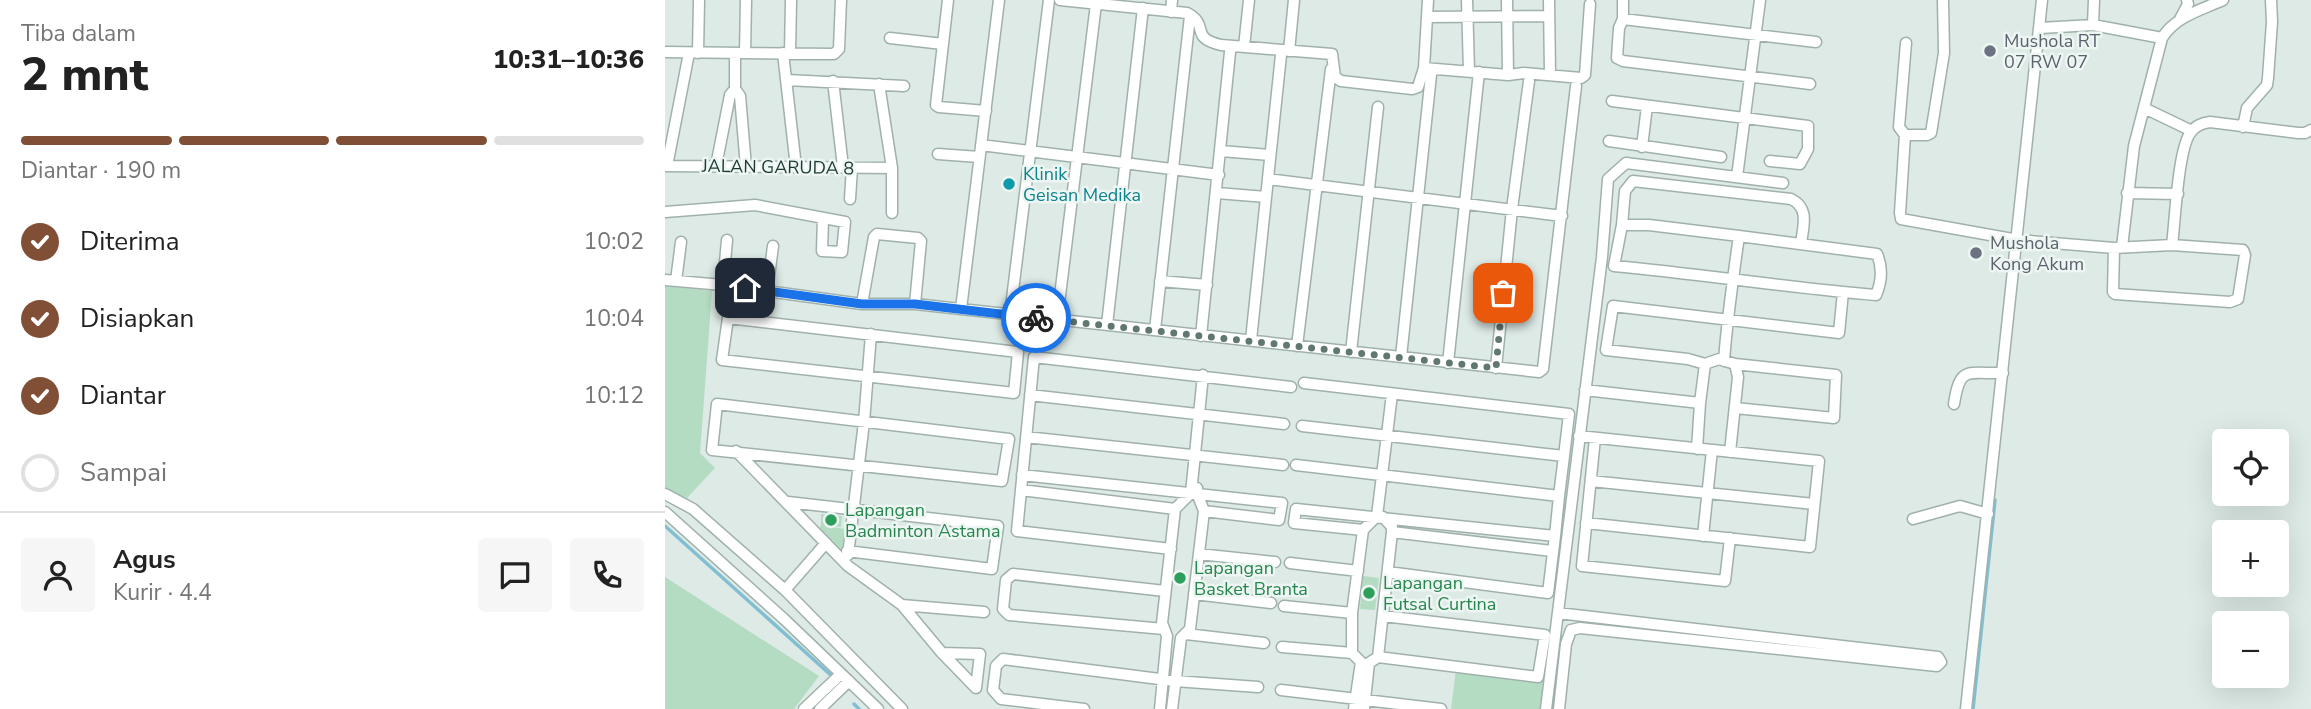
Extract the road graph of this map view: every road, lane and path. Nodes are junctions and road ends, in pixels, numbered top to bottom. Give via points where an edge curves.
1 (699, 0) edge
2 (746, 0) edge
3 (791, 0) edge
4 (841, 0) edge
5 (948, 0) edge
6 (999, 0) edge
7 (1049, 0) edge
8 (1061, 0) edge
9 (1172, 0) edge
10 (1249, 0) edge
11 (1294, 0) edge
12 (1428, 0) edge
13 (1467, 0) edge
14 (1507, 0) edge
15 (1549, 0) edge
16 (1623, 0) edge
17 (1760, 0) edge
18 (1943, 0) edge
19 (2042, 0) edge
20 (2094, 0) edge
21 (2187, 0) edge
22 (2223, 0) edge
23 (2271, 0) edge
24 (1096, 4) junction
25 (1125, 4) edge
26 (1590, 4) dead end
27 (1143, 8) junction
28 (1171, 12) junction
29 (1187, 13) junction
30 (1507, 15) junction
31 (1549, 16) junction
32 (1427, 17) junction
33 (1467, 17) junction
34 (1623, 19) junction
35 (2180, 19) junction
36 (2093, 25) junction
37 (2040, 28) junction
38 (1756, 35) junction
39 (890, 38) dead end
40 (2162, 38) junction
41 (1816, 42) dead end
42 (1906, 43) dead end
43 (943, 44) junction
44 (1244, 47) junction
45 (665, 52) edge
46 (1230, 52) dead end
47 (694, 53) junction
48 (740, 53) junction
49 (787, 53) junction
50 (1285, 53) junction
51 (1332, 63) junction
52 (1427, 71) junction
53 (1474, 72) junction
54 (1508, 75) junction
55 (1550, 75) junction
56 (1750, 77) junction
57 (787, 80) junction
58 (833, 81) junction
59 (1528, 81) dead end
60 (879, 84) junction
61 (1810, 84) dead end
62 (904, 86) dead end
63 (1576, 86) dead end
64 (735, 89) junction
65 (1612, 101) dead end
66 (1647, 106) junction
67 (1378, 107) dead end
68 (2144, 108) junction
69 (986, 111) junction
70 (1744, 119) junction
71 (2243, 127) junction
72 (2311, 130) edge
73 (2192, 131) junction
74 (1905, 135) junction
75 (1609, 141) dead end
76 (981, 145) junction
77 (1641, 146) junction
78 (1221, 151) junction
79 (1030, 152) junction
80 (938, 154) dead end
81 (1271, 155) junction
82 (979, 157) junction
83 (1721, 157) dead end
84 (1077, 158) junction
85 (1770, 160) dead end
86 (1125, 163) junction
87 (666, 166) edge
88 (716, 166) junction
89 (746, 167) junction
90 (796, 167) junction
91 (847, 168) junction
92 (892, 168) junction
93 (1172, 169) junction
94 (1219, 175) junction
95 (1737, 177) junction
96 (1268, 179) junction
97 (1783, 183) dead end
98 (1317, 186) junction
99 (1369, 192) junction
100 (1217, 193) junction
101 (2127, 193) junction
102 (2178, 194) junction
103 (1266, 197) junction
104 (1417, 198) junction
105 (850, 200) dead end
106 (1464, 204) junction
107 (1512, 209) junction
108 (665, 212) edge
109 (892, 213) dead end
110 (1562, 216) junction
111 (823, 218) dead end
112 (1622, 225) junction
113 (1739, 236) junction
114 (727, 240) dead end
115 (2018, 240) junction
116 (681, 242) dead end
117 (1801, 244) junction
118 (2172, 245) junction
119 (773, 246) dead end
120 (2118, 248) junction
121 (1733, 278) junction
122 (665, 280) edge
123 (676, 281) junction
124 (1160, 281) junction
125 (723, 285) junction
126 (812, 285) dead end
127 (1207, 285) junction
128 (767, 292) junction
129 (1843, 292) junction
130 (811, 298) junction
131 (862, 304) junction
132 (915, 304) junction
133 (961, 309) junction
134 (1010, 315) junction
135 (1057, 320) junction
136 (1727, 320) junction
137 (1107, 325) junction
138 (1155, 330) junction
139 (871, 334) junction
140 (1201, 336) junction
141 (1251, 340) junction
142 (1297, 346) junction
143 (1350, 352) junction
144 (1401, 357) junction
145 (1724, 361) junction
146 (1448, 363) junction
147 (1706, 364) junction
148 (1735, 364) junction
149 (1496, 368) junction
150 (2003, 373) junction
151 (1205, 376) junction
152 (868, 378) junction
153 (1304, 383) dead end
154 (1291, 387) dead end
155 (1585, 390) junction
156 (1395, 394) junction
157 (1030, 395) junction
158 (1700, 403) junction
159 (1954, 404) dead end
160 (1735, 408) junction
161 (1202, 414) junction
162 (864, 422) junction
163 (1284, 424) dead end
164 (1302, 426) dead end
165 (1579, 436) junction
166 (1390, 437) junction
167 (1026, 438) junction
168 (1595, 438) junction
169 (1697, 449) junction
170 (1712, 450) junction
171 (736, 451) junction
172 (1730, 452) junction
173 (1198, 455) junction
174 (1564, 456) junction
175 (858, 465) junction
176 (1283, 465) dead end
177 (1296, 466) dead end
178 (1023, 475) junction
179 (1385, 476) junction
180 (1591, 481) junction
181 (1021, 490) junction
182 (1194, 493) junction
183 (1707, 493) junction
184 (665, 494) edge
185 (1559, 496) junction
186 (788, 502) junction
187 (1814, 504) junction
188 (852, 509) junction
189 (1175, 509) junction
190 (1204, 510) junction
191 (665, 512) edge
192 (1988, 514) junction
193 (1380, 516) junction
194 (1913, 519) dead end
195 (1586, 523) junction
196 (1363, 530) junction
197 (1392, 532) junction
198 (1555, 536) junction
199 (1703, 536) junction
200 (1730, 538) junction
201 (826, 544) junction
202 (1171, 548) junction
203 (847, 551) junction
204 (1552, 551) junction
205 (1199, 554) junction
206 (1275, 562) dead end
207 (1290, 563) dead end
208 (848, 566) junction
209 (1358, 571) junction
210 (1388, 572) junction
211 (785, 590) junction
212 (1165, 591) junction
213 (1194, 594) junction
214 (1271, 603) dead end
215 (902, 605) junction
216 (1284, 606) dead end
217 (984, 611) dead end
218 (1352, 612) junction
219 (1558, 613) junction
220 (1383, 616) junction
221 (1571, 630) junction
222 (1166, 632) junction
223 (1183, 636) junction
224 (1264, 643) dead end
225 (1282, 647) dead end
226 (942, 653) dead end
227 (1352, 653) junction
228 (1369, 661) junction
229 (845, 677) junction
230 (1163, 679) junction
231 (1175, 681) junction
232 (1258, 687) dead end
233 (1281, 690) dead end
234 (1360, 704) edge
235 (804, 709) edge
236 (820, 709) edge
237 (878, 709) edge
238 (902, 709) edge
239 (1084, 709) edge
240 (1160, 709) edge
241 (1172, 709) edge
242 (1441, 709) edge
243 (1546, 709) edge
244 (1559, 709) edge
245 (1966, 709) edge

1 - 47 street
2 - 48 street
3 - 49 street
4 - 49 street via 837,53
5 - 43 street
6 - 69 street
7 - 79 street
8 - 24 street
9 - 28 street
10 - 44 street
11 - 50 street
12 - 32 street
13 - 33 street
14 - 30 street
15 - 31 street
16 - 34 street
17 - 38 street
18 - 74 street via 1944,53 1931,133
19 - 37 street
20 - 36 street
21 - 35 street
22 - 35 street
23 - 71 street via 2269,78 2250,103
24 - 25 street
24 - 84 street
25 - 27 street
26 - 55 street via 1585,75
27 - 28 street
27 - 86 street
28 - 29 street
29 - 44 street via 1198,22 1207,42
29 - 93 street via 1191,20
30 - 31 street
30 - 33 street
30 - 54 street
31 - 55 street
32 - 33 street
32 - 52 street
33 - 53 street
34 - 38 street
34 - 56 street via 1617,58 1623,61
35 - 40 street
36 - 37 street
36 - 40 street
37 - 115 street
38 - 41 street
38 - 56 street
39 - 43 street
40 - 68 street
42 - 74 street via 1899,127
43 - 69 street via 936,105
44 - 50 street
45 - 47 street
46 - 78 street
47 - 48 street
47 - 87 street
48 - 49 street
48 - 64 street
49 - 57 street
50 - 51 street via 1332,54
50 - 81 street
51 - 52 street via 1335,78 1412,89
51 - 98 street
52 - 53 street
52 - 104 street
53 - 54 street
53 - 106 street
54 - 55 street
56 - 61 street
56 - 70 street
57 - 58 street
57 - 90 street
58 - 60 street
58 - 91 street
59 - 107 street
60 - 62 street
60 - 92 street
63 - 110 street
64 - 88 street
64 - 89 street via 740,96
65 - 66 street
66 - 70 street
66 - 77 street
67 - 99 street
68 - 73 street
68 - 101 street
69 - 76 street
70 - 85 street via 1808,126 1808,149 1800,164
70 - 95 street
71 - 72 street
71 - 73 street via 2210,122
73 - 102 street via 2186,141
74 - 115 street via 1901,219
75 - 77 street
76 - 79 street
76 - 82 street
77 - 83 street
78 - 81 street
78 - 94 street
79 - 84 street
79 - 134 street
80 - 82 street
81 - 96 street
82 - 133 street
84 - 86 street
84 - 135 street
86 - 93 street
86 - 137 street
87 - 88 street, JALAN GARUDA 8
88 - 89 street, JALAN GARUDA 8
89 - 90 street, JALAN GARUDA 8
90 - 91 street, JALAN GARUDA 8
91 - 92 street, JALAN GARUDA 8
91 - 105 street
92 - 109 street
93 - 94 street
93 - 124 street
94 - 100 street
95 - 97 street
95 - 155 street via 1626,163 1608,179
96 - 98 street
96 - 103 street
98 - 99 street
98 - 142 street
99 - 104 street
99 - 143 street
100 - 103 street
100 - 127 street
101 - 102 street
101 - 120 street
102 - 118 street
103 - 141 street
104 - 106 street
104 - 144 street
106 - 107 street
106 - 146 street
107 - 110 street
107 - 149 street
108 - 111 street via 755,205
110 - 149 street via 1543,369
112 - 113 street
112 - 117 street via 1625,191 1633,181 1800,203 1804,211
112 - 121 street via 1615,265
113 - 117 street
113 - 121 street
114 - 125 street
115 - 120 street
115 - 150 street
116 - 123 street
117 - 129 street via 1877,254 1881,284 1876,295
118 - 120 street
118 - 120 street via 2244,251 2236,301 2115,294
119 - 128 street
121 - 129 street
121 - 136 street
122 - 123 street
123 - 125 street
124 - 127 street
124 - 138 street
125 - 128 street
126 - 130 street
127 - 140 street
128 - 130 street
129 - 136 street via 1839,332
130 - 131 street
131 - 132 street
131 - 132 street via 877,234 921,241
132 - 133 street
133 - 134 street
134 - 135 street
135 - 137 street
136 - 145 street
136 - 147 street via 1613,306 1606,350
137 - 138 street
138 - 140 street
139 - 152 street
139 - 152 street via 728,318 722,360
139 - 152 street via 1018,352 1014,393
140 - 141 street
141 - 142 street
142 - 143 street
143 - 144 street
144 - 146 street
145 - 147 street
145 - 148 street
146 - 149 street
147 - 158 street
148 - 160 street
148 - 160 street via 1836,375 1834,418
150 - 159 street via 1961,377
150 - 192 street
151 - 154 street
151 - 157 street via 1034,357
151 - 161 street
152 - 162 street
153 - 156 street
155 - 158 street
155 - 165 street
156 - 166 street
156 - 174 street via 1569,414
157 - 161 street
157 - 167 street
158 - 169 street
160 - 172 street
161 - 163 street
161 - 173 street
162 - 171 street via 717,404 712,450
162 - 175 street
162 - 175 street via 1009,439 1002,481
164 - 166 street
165 - 168 street
165 - 219 street
166 - 174 street
166 - 179 street
167 - 173 street
167 - 178 street
168 - 169 street
168 - 180 street
169 - 170 street
170 - 172 street
170 - 183 street
171 - 175 street
171 - 186 street
172 - 187 street via 1819,461
173 - 176 street
173 - 182 street
174 - 185 street
175 - 188 street
177 - 179 street
178 - 181 street
178 - 182 street
179 - 185 street
179 - 193 street
180 - 183 street
180 - 195 street
181 - 189 street
181 - 202 street via 1017,531
182 - 189 street
182 - 190 street
182 - 190 street via 1282,503 1279,520
183 - 187 street
183 - 199 street
184 - 211 street via 693,509
185 - 198 street
186 - 188 street
186 - 201 street
187 - 200 street via 1810,547
188 - 203 street
188 - 203 street via 998,527 992,569
189 - 202 street
190 - 205 street
191 - 229 street
192 - 194 street via 1960,506
192 - 245 street
193 - 196 street
193 - 196 street via 1296,509 1294,523
193 - 197 street
193 - 198 street
195 - 199 street
195 - 200 street via 1582,566 1686,577 1725,581
196 - 209 street
197 - 204 street
197 - 210 street
198 - 204 street
199 - 200 street
201 - 208 street
201 - 211 street
202 - 212 street
203 - 208 street
204 - 210 street via 1548,593
205 - 206 street
205 - 213 street
207 - 209 street
208 - 215 street
209 - 218 street
210 - 220 street
211 - 238 street
212 - 222 street via 1162,623
212 - 222 street via 1013,574 1006,580 1003,609 1009,615
213 - 214 street
213 - 223 street via 1190,629
215 - 217 street
215 - 226 street
216 - 218 street
218 - 227 street
219 - 221 street
219 - 221 street via 1938,657 1941,662 1937,666
219 - 243 street
220 - 228 street
220 - 228 street via 1545,635 1538,677
221 - 244 street
222 - 223 street
222 - 230 street
223 - 224 street
223 - 231 street
225 - 227 street
227 - 228 street
228 - 234 street
229 - 235 street
229 - 236 street
229 - 237 street
230 - 231 street
230 - 239 street via 1003,659 996,666 993,690 1001,699
230 - 240 street
231 - 232 street
231 - 241 street
233 - 234 street
234 - 242 street

